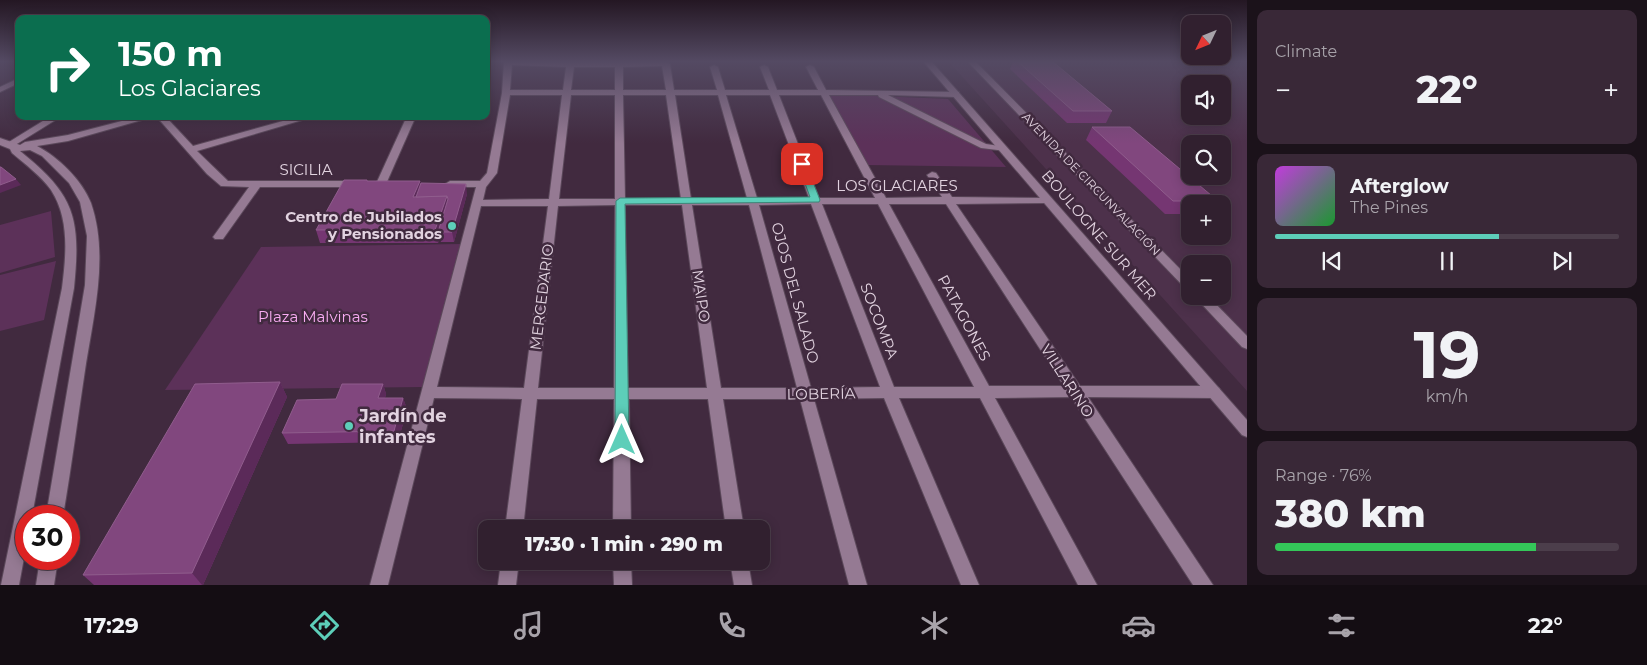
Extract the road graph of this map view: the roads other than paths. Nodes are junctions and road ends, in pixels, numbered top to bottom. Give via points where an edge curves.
1 (506, 88) edge
2 (568, 88) edge
3 (619, 88) edge
4 (671, 88) edge
5 (721, 88) edge
6 (773, 88) edge
7 (821, 88) edge
8 (951, 88) edge
9 (998, 88) edge
10 (775, 92) junction
11 (823, 92) junction
12 (877, 92) junction
13 (506, 93) junction
14 (568, 93) junction
15 (619, 93) junction
16 (672, 93) junction
17 (723, 93) junction
18 (956, 94) junction
19 (51, 120) edge
20 (137, 120) edge
21 (164, 120) edge
22 (298, 120) edge
23 (410, 120) edge
24 (79, 135) junction
25 (9, 145) edge
26 (1003, 149) junction
27 (191, 150) junction
28 (45, 154) junction
29 (33, 167) junction
30 (932, 175) dead end
31 (437, 184) edge
32 (483, 184) junction
33 (256, 185) junction
34 (815, 200) junction
35 (1046, 200) junction
36 (620, 201) junction
37 (882, 201) junction
38 (949, 201) junction
39 (554, 202) junction
40 (687, 202) junction
41 (753, 202) junction
42 (478, 203) junction
43 (219, 237) dead end
44 (1181, 277) edge
45 (1209, 305) edge
46 (1247, 344) edge
47 (984, 391) junction
48 (1073, 391) junction
49 (428, 392) junction
50 (1214, 392) junction
51 (888, 393) junction
52 (530, 394) junction
53 (622, 394) junction
54 (806, 394) junction
55 (716, 395) junction
56 (1247, 430) edge
57 (57, 505) edge
58 (515, 520) edge
59 (622, 520) edge
60 (734, 520) edge
61 (47, 570) edge
62 (509, 570) edge
63 (622, 570) edge
64 (740, 570) edge
65 (10, 585) edge
66 (45, 585) edge
67 (379, 585) edge
68 (507, 585) edge
69 (623, 585) edge
70 (742, 585) edge
71 (858, 585) edge
72 (970, 585) edge
73 (1088, 585) edge
74 (1204, 585) edge

1 - 13 street
2 - 14 street, MERCEDARIO
3 - 15 street
4 - 16 street, MAIPO
5 - 17 street, OJOS DEL SALADO
6 - 10 street, SOCOMPA
7 - 11 street, PATAGONES
8 - 18 street, BOULOGNE SUR MER
9 - 44 street, AVENIDA DE CIRCUNVALACIÓN
10 - 11 street
10 - 17 street
10 - 34 street, SOCOMPA
11 - 12 street
11 - 37 street, PATAGONES
12 - 18 street
12 - 26 street via 984,146
13 - 14 street
13 - 32 street via 492,172
14 - 15 street
14 - 39 street, MERCEDARIO
15 - 16 street
15 - 36 street
16 - 17 street
16 - 40 street, MAIPO
17 - 41 street, OJOS DEL SALADO
18 - 26 street, BOULOGNE SUR MER
19 - 25 street
20 - 24 street
21 - 27 street, SICILIA
22 - 27 street
23 - 33 street, SICILIA via 386,184
24 - 25 street
24 - 28 street
25 - 28 street via 32,147
25 - 29 street
26 - 35 street, BOULOGNE SUR MER
27 - 33 street, SICILIA via 220,182
28 - 29 street
28 - 57 street via 73,182 85,202 93,236 94,261
29 - 65 street via 55,189 64,208 70,234 70,265
30 - 38 street, VILLARINO
31 - 32 street
32 - 42 street
33 - 43 street
34 - 37 street, LOS GLACIARES
34 - 41 street, LOS GLACIARES
34 - 51 street, SOCOMPA
35 - 38 street, LOS GLACIARES
35 - 50 street, BOULOGNE SUR MER
36 - 39 street, LOS GLACIARES
36 - 40 street, LOS GLACIARES
36 - 53 street
37 - 38 street, LOS GLACIARES
37 - 47 street, PATAGONES
38 - 48 street, VILLARINO
39 - 42 street, LOS GLACIARES
39 - 52 street, MERCEDARIO
40 - 41 street, LOS GLACIARES
40 - 55 street, MAIPO
41 - 54 street, OJOS DEL SALADO
42 - 49 street
45 - 46 street
47 - 48 street, LOBERÍA
47 - 51 street, LOBERÍA
47 - 73 street, PATAGONES
48 - 50 street, LOBERÍA
48 - 74 street, VILLARINO
49 - 52 street, LOBERÍA
49 - 67 street
50 - 56 street, BOULOGNE SUR MER
51 - 54 street, LOBERÍA
51 - 72 street, SOCOMPA
52 - 53 street, LOBERÍA
52 - 58 street, MERCEDARIO
53 - 55 street, LOBERÍA
53 - 59 street
54 - 55 street, LOBERÍA
54 - 71 street, OJOS DEL SALADO
55 - 60 street, MAIPO
61 - 66 street
62 - 68 street
63 - 69 street
64 - 70 street

